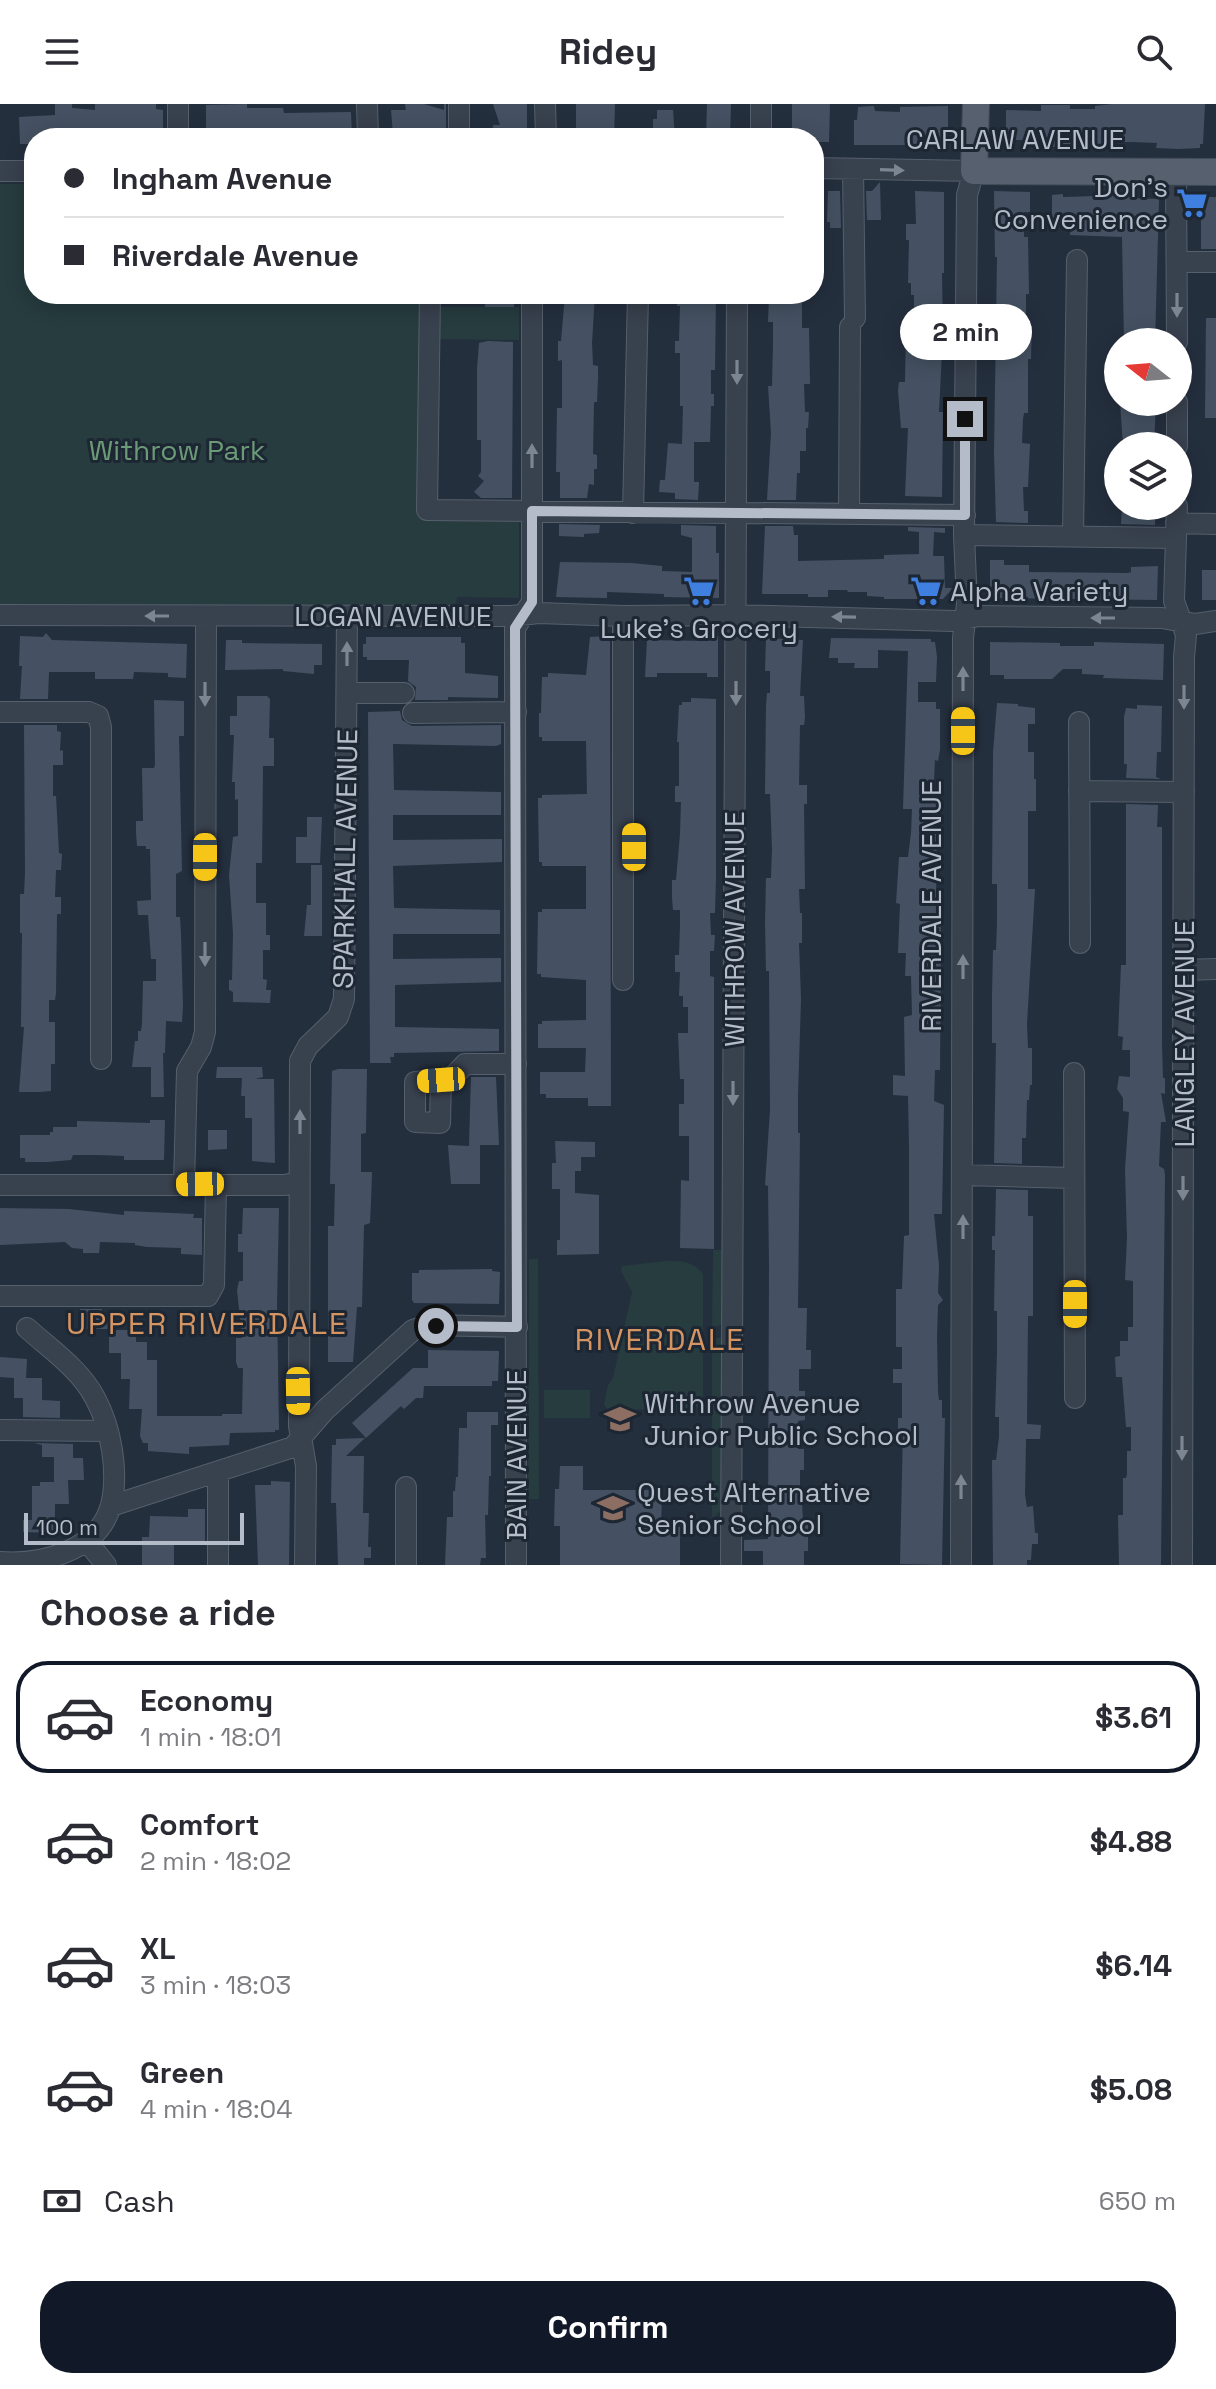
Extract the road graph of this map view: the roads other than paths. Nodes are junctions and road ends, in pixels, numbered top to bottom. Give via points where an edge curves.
1 (178, 104) edge
2 (367, 104) edge
3 (459, 104) edge
4 (545, 104) edge
5 (761, 104) edge
6 (976, 104) edge
7 (178, 128) edge
8 (368, 128) edge
9 (459, 128) edge
10 (546, 128) edge
11 (761, 128) edge
12 (824, 168) edge
13 (853, 169) junction
14 (0, 171) edge
15 (24, 171) edge
16 (974, 171) junction
17 (1176, 171) junction
18 (1216, 172) edge
19 (1077, 260) dead end
20 (1177, 262) junction
21 (1216, 262) edge
22 (430, 304) edge
23 (532, 304) edge
24 (638, 304) edge
25 (737, 304) edge
26 (1177, 328) edge
27 (532, 511) junction
28 (633, 513) junction
29 (736, 513) junction
30 (849, 514) junction
31 (1176, 522) edge
32 (1216, 524) edge
33 (964, 525) junction
34 (1073, 536) junction
35 (0, 615) edge
36 (736, 615) junction
37 (206, 616) junction
38 (347, 616) junction
39 (523, 616) junction
40 (629, 616) junction
41 (964, 620) junction
42 (1180, 620) junction
43 (1216, 621) edge
44 (347, 693) junction
45 (404, 693) dead end
46 (0, 712) edge
47 (516, 712) junction
48 (413, 713) dead end
49 (1079, 722) dead end
50 (1079, 791) junction
51 (1184, 792) junction
52 (634, 847) dead end
53 (1080, 943) dead end
54 (1216, 969) edge
55 (1184, 970) junction
56 (623, 980) dead end
57 (101, 1059) dead end
58 (516, 1064) junction
59 (1074, 1073) dead end
60 (441, 1080) dead end
61 (963, 1175) junction
62 (1074, 1178) junction
63 (299, 1182) junction
64 (184, 1184) junction
65 (216, 1184) junction
66 (0, 1185) edge
67 (0, 1296) edge
68 (517, 1327) junction
69 (27, 1328) dead end
70 (1075, 1398) dead end
71 (0, 1430) edge
72 (108, 1431) junction
73 (301, 1441) junction
74 (218, 1472) junction
75 (406, 1487) dead end
76 (111, 1506) junction
77 (86, 1540) junction
78 (0, 1562) edge
79 (42, 1563) edge
80 (106, 1565) edge
81 (218, 1565) edge
82 (305, 1565) edge
83 (406, 1565) edge
84 (516, 1565) edge
85 (731, 1565) edge
86 (961, 1565) edge
87 (1182, 1565) edge

1 - 7 street
2 - 8 street
3 - 9 street
4 - 10 street
5 - 11 street
6 - 16 main road, RIVERDALE AVENUE
12 - 13 street, CARLAW AVENUE
13 -> 16 street, CARLAW AVENUE
13 - 30 street
14 - 15 street
16 - 17 main road, CARLAW AVENUE
16 - 33 street, RIVERDALE AVENUE via 967,195
17 - 18 main road, CARLAW AVENUE
17 - 20 street
19 - 34 street
20 - 21 street
20 -> 26 street
22 - 27 street via 427,510
27 -> 23 street, BAIN AVENUE
24 - 28 street
25 -> 29 street, WITHROW AVENUE
27 - 28 street
27 - 39 street, BAIN AVENUE via 532,602
28 - 29 street
29 - 30 street
29 - 36 street, WITHROW AVENUE
30 - 33 street
31 - 32 street
31 - 34 street
31 - 42 street, LANGLEY AVENUE via 1174,601
33 - 34 street
33 - 41 street, RIVERDALE AVENUE
37 -> 35 street, LOGAN AVENUE
36 - 40 street, LOGAN AVENUE
41 -> 36 street, LOGAN AVENUE
36 -> 85 street, WITHROW AVENUE
37 - 38 street, LOGAN AVENUE
37 -> 64 street via 205,1032 187,1071
38 - 39 street, LOGAN AVENUE
44 -> 38 street, SPARKHALL AVENUE
39 - 40 street, LOGAN AVENUE
39 - 47 street, BAIN AVENUE via 515,628
40 - 52 street
40 - 56 street
42 -> 41 street, LOGAN AVENUE
61 -> 41 street, RIVERDALE AVENUE
42 - 43 street, LOGAN AVENUE
42 -> 51 street, LANGLEY AVENUE via 1186,635
44 - 45 street
63 -> 44 street, SPARKHALL AVENUE via 301,1056 338,1017 346,984
46 - 57 street via 98,716
47 - 48 street
47 - 58 street, BAIN AVENUE
49 - 50 street
50 - 51 street
50 - 53 street
51 - 55 street, LANGLEY AVENUE
54 - 55 street
55 -> 87 street, LANGLEY AVENUE
58 - 60 street via 465,1064 451,1079
58 - 68 street, BAIN AVENUE
59 - 62 street
61 - 62 street
86 -> 61 street, RIVERDALE AVENUE
62 - 70 street
63 - 65 street
63 - 73 street, SPARKHALL AVENUE
64 - 65 street
64 - 66 street
65 - 67 street via 214,1285 208,1296
68 - 73 street via 428,1325 413,1330 325,1410
68 - 84 street, BAIN AVENUE
69 - 72 street via 83,1380
71 - 72 street
72 - 76 street via 114,1468
73 - 74 street via 284,1452
73 - 82 street, SPARKHALL AVENUE via 306,1466
74 - 76 street
74 - 81 street
75 - 83 street
76 - 77 street
77 - 79 street
77 - 80 street
78 - 79 street

